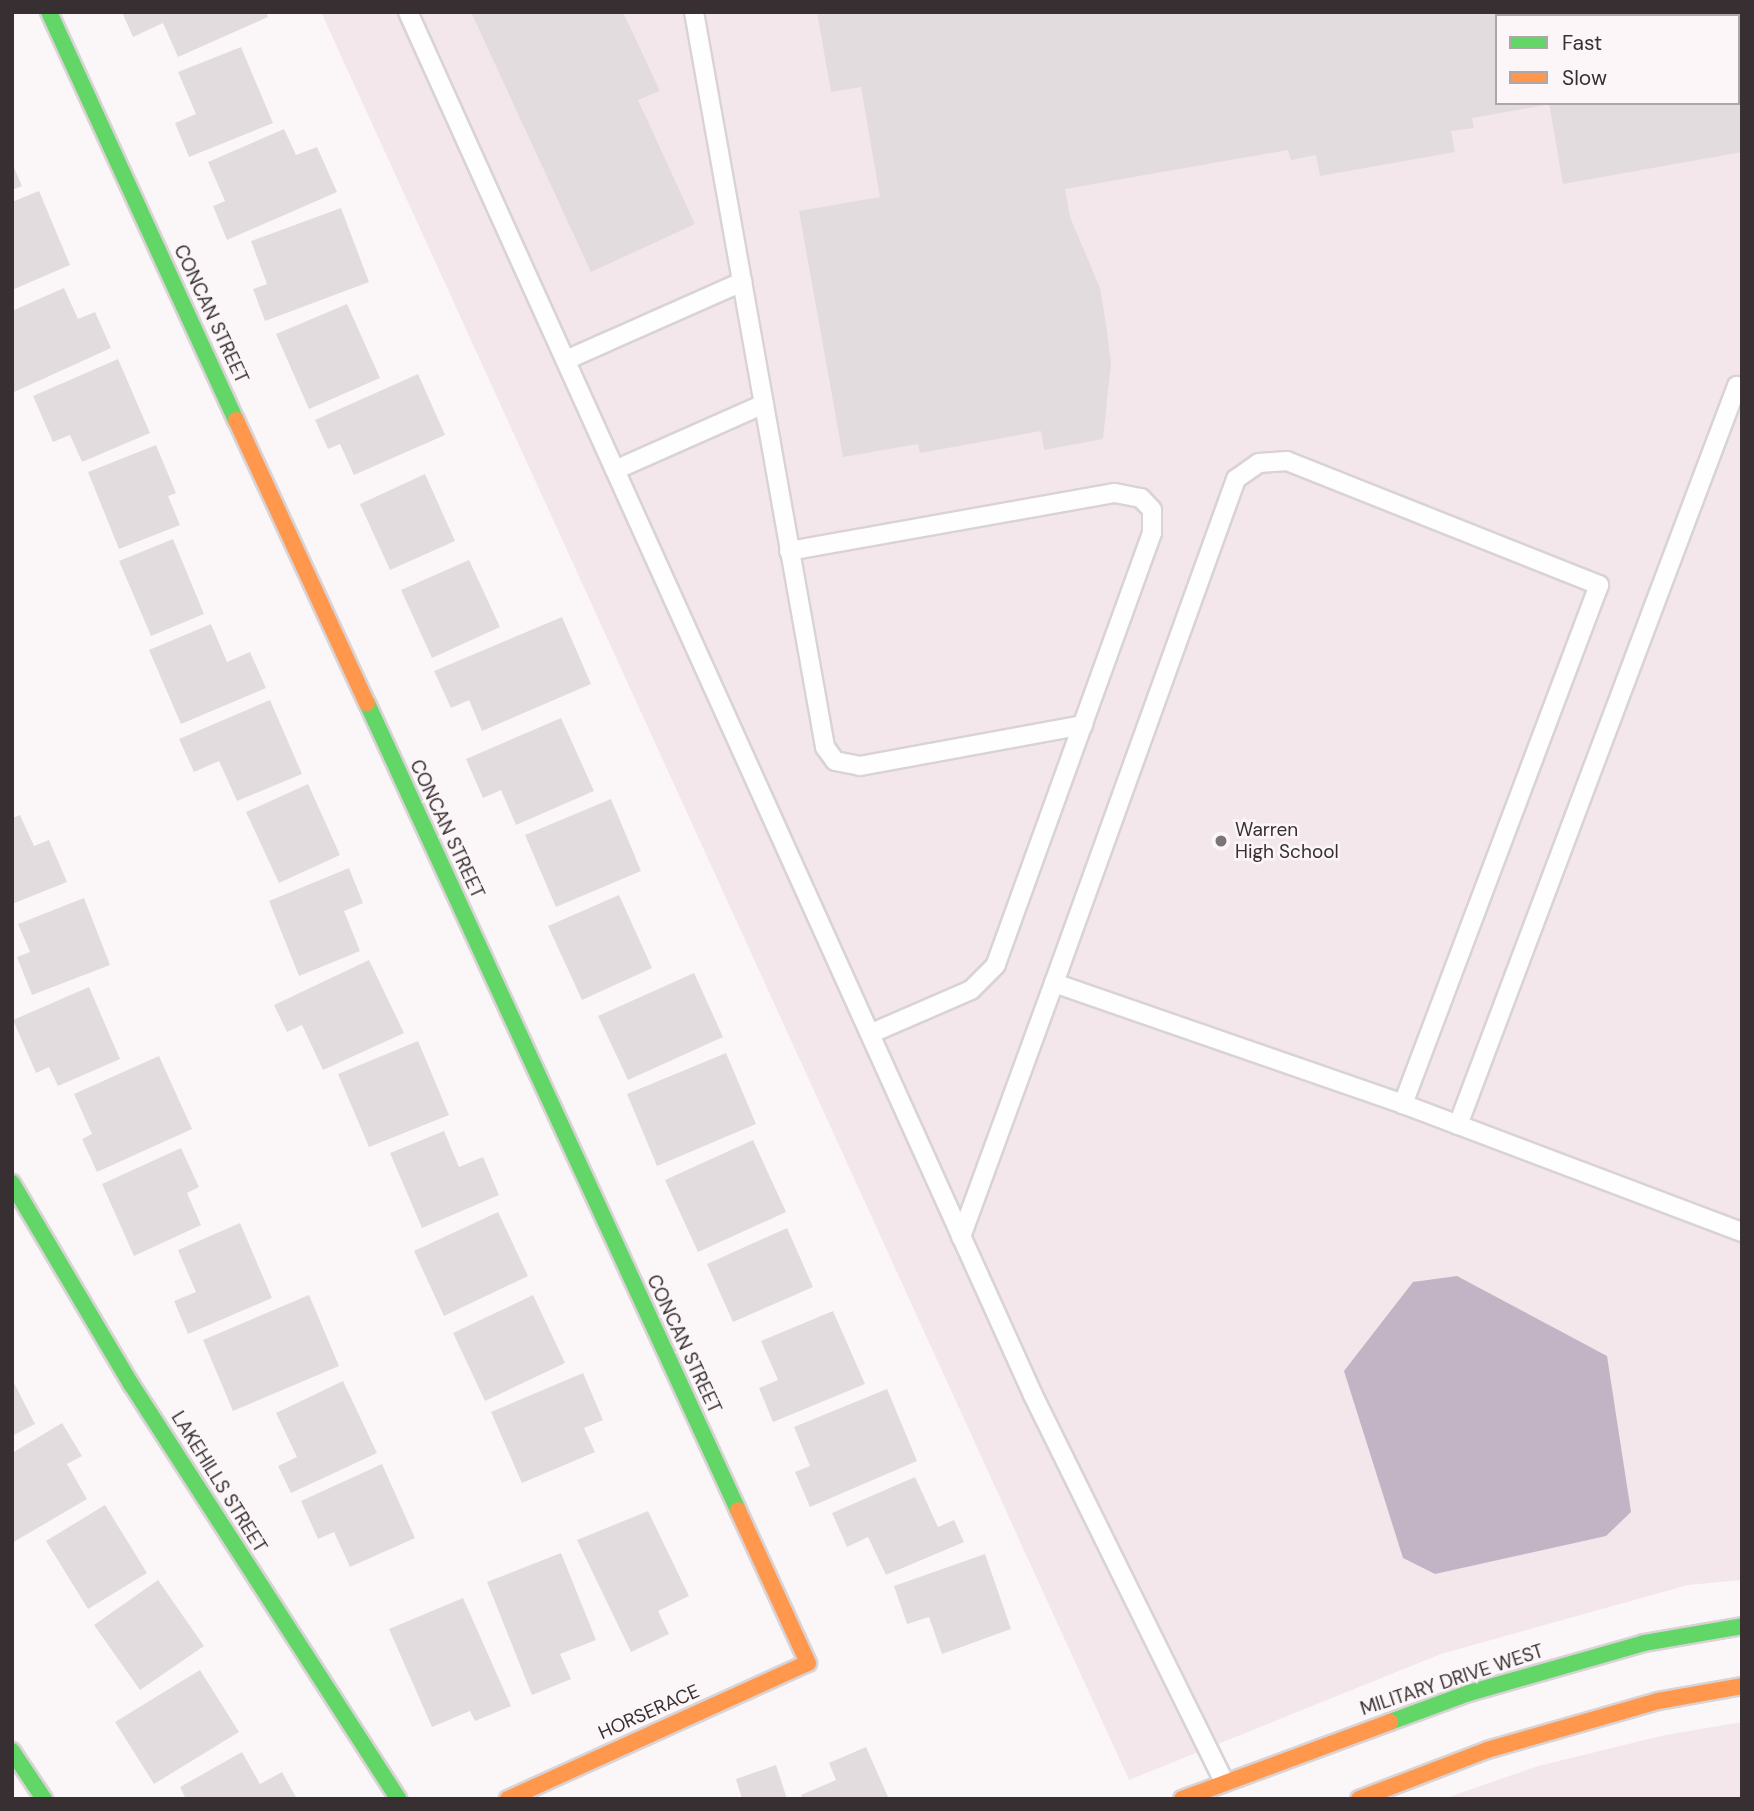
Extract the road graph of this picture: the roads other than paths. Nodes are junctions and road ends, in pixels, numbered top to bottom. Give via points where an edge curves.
1 (49, 12) edge
2 (408, 12) edge
3 (694, 12) edge
4 (741, 282) junction
5 (566, 360) junction
6 (1742, 388) edge
7 (764, 404) junction
8 (615, 470) junction
9 (789, 551) junction
10 (1083, 725) junction
11 (1054, 982) junction
12 (870, 1034) junction
13 (1403, 1104) junction
14 (1458, 1125) junction
15 (12, 1183) edge
16 (1742, 1232) edge
17 (961, 1237) junction
18 (1742, 1626) edge
19 (808, 1663) joint
20 (1742, 1686) edge
21 (12, 1751) edge
22 (1224, 1781) junction
23 (44, 1799) edge
24 (398, 1799) edge
25 (508, 1799) edge
26 (1182, 1799) edge
27 (1359, 1799) edge

1 - 19 street, CONCAN STREET
2 - 5 lane
3 - 4 lane
4 - 5 lane
4 - 7 lane
5 - 8 lane
6 - 14 lane via 1737,386
7 - 8 lane
7 - 9 lane
8 - 12 lane
9 - 10 lane via 825,747 835,761 860,766
9 - 10 lane via 1115,493 1140,498 1152,510 1152,533
10 - 12 lane via 996,965 971,990
11 - 13 lane
11 - 13 lane via 1236,479 1259,463 1287,461 1599,585
11 - 17 lane
12 - 17 lane
13 - 14 lane
14 - 16 lane
15 - 24 street, LAKEHILLS STREET via 131,1384
17 - 22 lane via 1033,1395
18 - 22 street, MILITARY DRIVE WEST via 1644,1643 1469,1693
19 - 25 street, HORSERACE
20 - 27 street via 1658,1701 1487,1750
21 - 23 street
22 - 26 street, MILITARY DRIVE WEST

